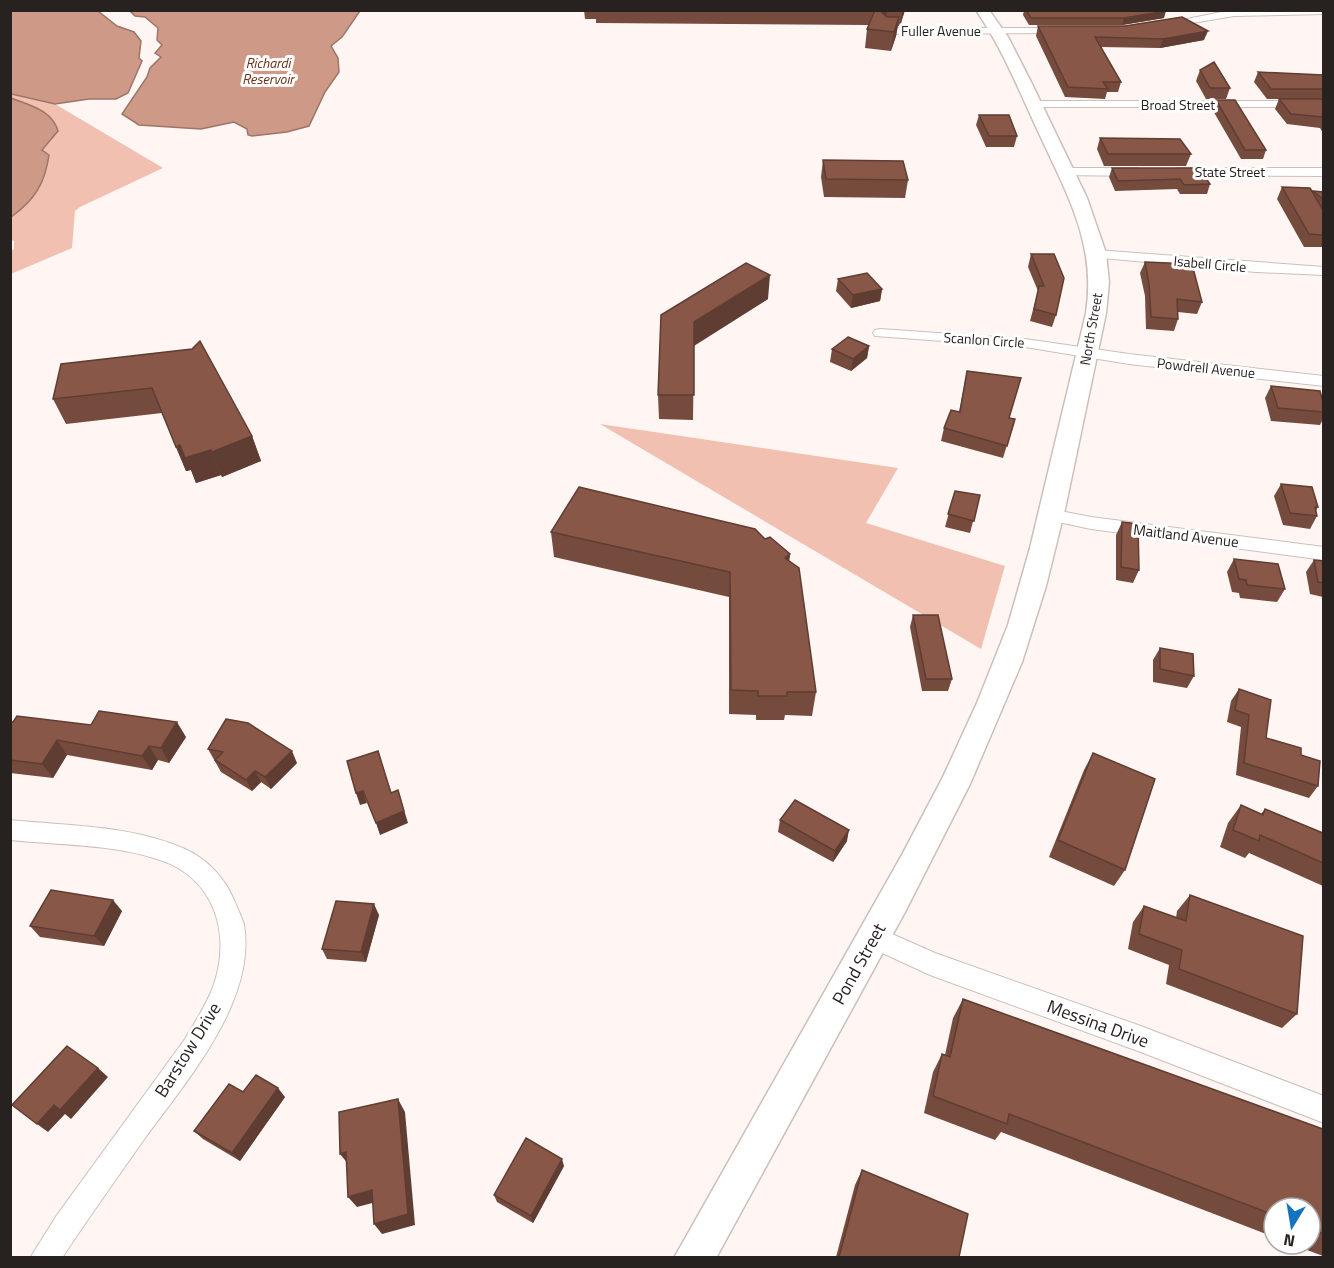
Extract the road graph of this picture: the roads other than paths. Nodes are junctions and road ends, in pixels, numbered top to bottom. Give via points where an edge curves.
1 (982, 10) edge
2 (1323, 11) edge
3 (1150, 27) edge
4 (885, 31) edge
5 (998, 31) junction
6 (1079, 31) edge
7 (1033, 104) junction
8 (1323, 104) edge
9 (1065, 172) junction
10 (1323, 172) edge
11 (1096, 254) junction
12 (1323, 271) edge
13 (880, 333) dead end
14 (1088, 353) junction
15 (1323, 381) edge
16 (1050, 515) junction
17 (1323, 554) edge
18 (1007, 663) joint
19 (10, 830) edge
20 (874, 937) junction
21 (1323, 1110) edge
22 (44, 1257) edge
23 (694, 1257) edge

1 - 5 main road, North Street
2 - 3 street via 1234,13
4 - 5 street, Fuller Avenue
5 - 6 street, Fuller Avenue
5 - 7 main road, North Street
7 - 8 street, Broad Street
7 - 9 main road, North Street
9 - 10 street, State Street
9 - 11 main road, North Street via 1085,216
11 - 12 street, Isabell Circle
11 - 14 main road, North Street via 1098,296
13 - 14 street, Scanlon Circle via 1025,343
14 - 15 street, Powdrell Avenue
14 - 16 main road, North Street
16 - 17 street, Maitland Avenue via 1091,524
16 - 18 main road, North Street
18 - 20 main road, Pond Street via 949,797
19 - 22 street, Barstow Drive via 133,845 176,855 205,875 217,890 226,904 234,936 221,996 199,1038
20 - 21 street, Messina Drive via 930,963
20 - 23 main road, Pond Street

